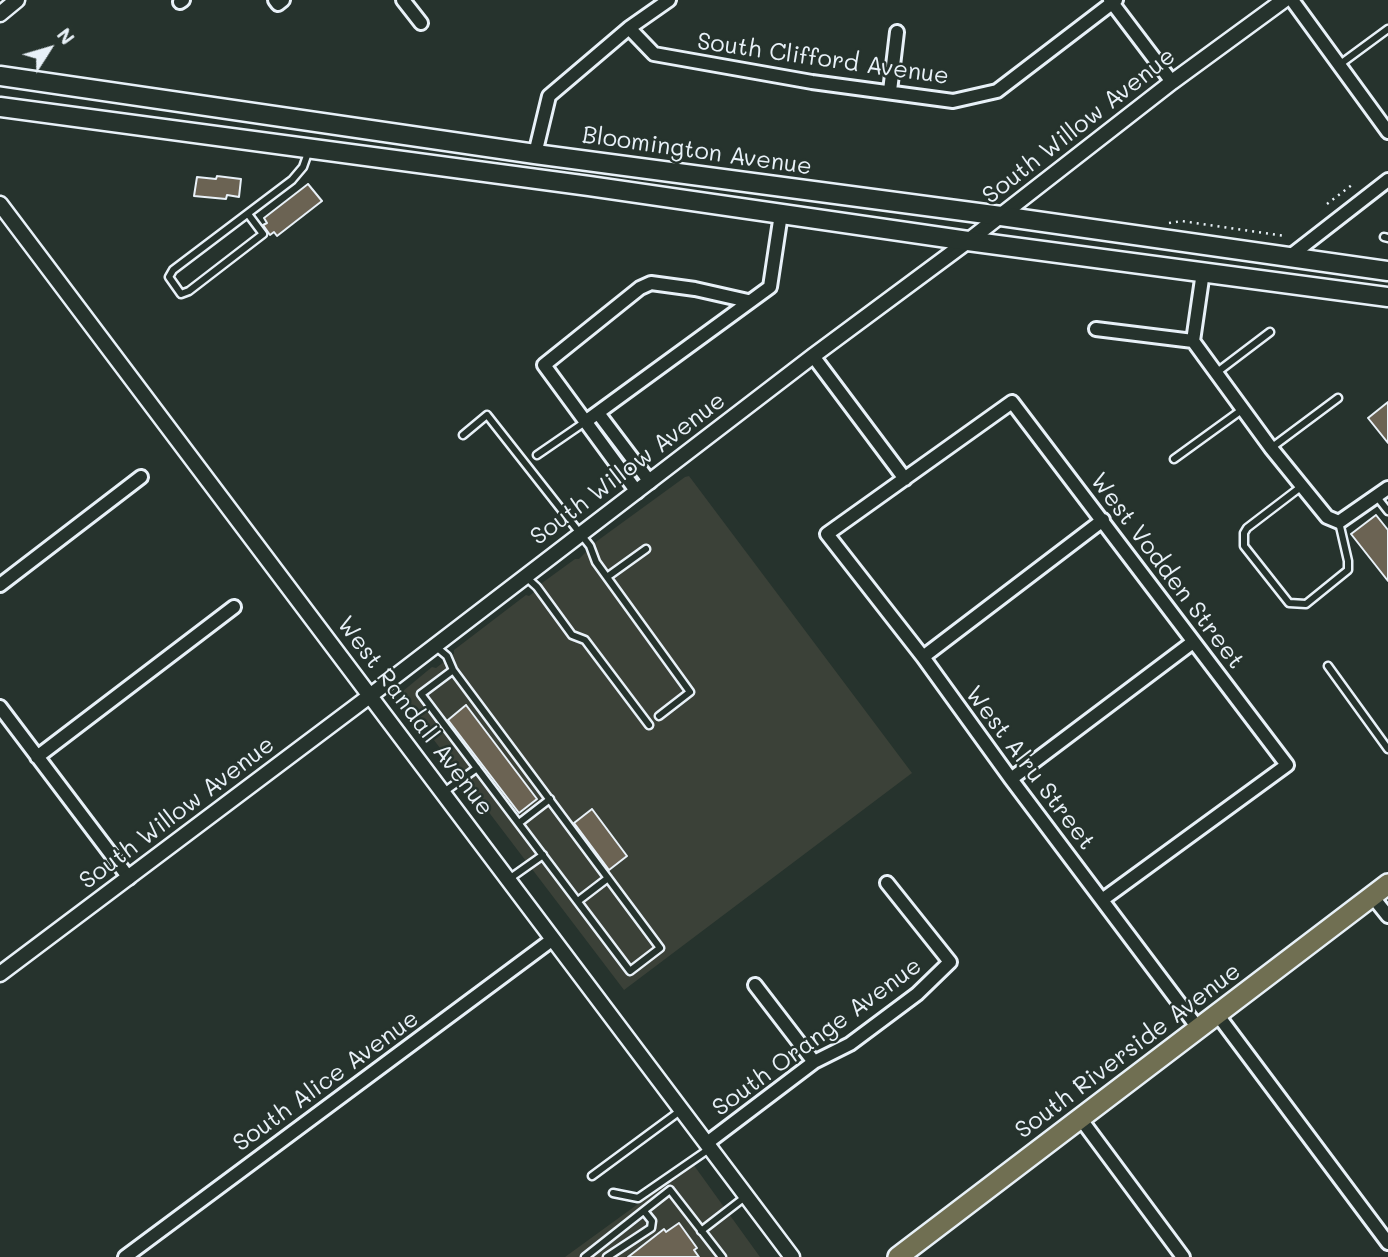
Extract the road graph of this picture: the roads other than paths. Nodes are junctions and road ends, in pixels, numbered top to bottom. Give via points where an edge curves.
1 (18, 0) edge
2 (403, 0) edge
3 (668, 0) edge
4 (1284, 0) edge
5 (1292, 0) edge
6 (1112, 1) edge
7 (0, 14) edge
8 (421, 23) dead end
9 (629, 28) junction
10 (1388, 29) edge
11 (897, 32) dead end
12 (1339, 65) junction
13 (0, 76) edge
14 (1172, 82) junction
15 (890, 91) junction
16 (0, 107) edge
17 (1388, 132) edge
18 (310, 149) junction
19 (535, 154) junction
20 (1388, 180) edge
21 (0, 204) edge
22 (248, 214) junction
23 (781, 214) junction
24 (1001, 216) junction
25 (968, 241) junction
26 (1289, 257) junction
27 (1388, 271) edge
28 (1203, 272) junction
29 (1388, 297) edge
30 (748, 301) junction
31 (1096, 329) dead end
32 (1270, 332) dead end
33 (1193, 341) junction
34 (813, 356) junction
35 (1216, 373) junction
36 (1338, 398) dead end
37 (1243, 409) junction
38 (598, 413) junction
39 (585, 422) junction
40 (463, 435) dead end
41 (1271, 448) junction
42 (537, 455) dead end
43 (1174, 459) dead end
44 (141, 477) dead end
45 (905, 478) junction
46 (650, 482) junction
47 (1303, 486) junction
48 (1388, 488) edge
49 (637, 492) junction
50 (1377, 497) junction
51 (1388, 511) edge
52 (1103, 520) junction
53 (1339, 522) junction
54 (580, 535) junction
55 (646, 549) dead end
56 (526, 577) junction
57 (607, 578) junction
58 (0, 585) edge
59 (234, 607) dead end
60 (1192, 642) junction
61 (435, 646) junction
62 (923, 657) junction
63 (1328, 666) dead end
64 (453, 670) junction
65 (371, 695) junction
66 (0, 708) edge
67 (659, 716) dead end
68 (649, 725) dead end
69 (1388, 749) edge
70 (37, 757) junction
71 (478, 768) junction
72 (1011, 779) junction
73 (444, 792) junction
74 (550, 799) junction
75 (519, 823) junction
76 (543, 855) junction
77 (129, 878) junction
78 (608, 878) junction
79 (509, 880) junction
80 (887, 883) dead end
81 (1380, 890) edge
82 (1102, 900) junction
83 (578, 901) junction
84 (1388, 916) edge
85 (553, 939) junction
86 (0, 974) edge
87 (755, 985) dead end
88 (1217, 1014) junction
89 (1198, 1028) junction
90 (814, 1062) junction
91 (682, 1110) junction
92 (1080, 1118) junction
93 (709, 1145) junction
94 (592, 1176) dead end
95 (613, 1193) dead end
96 (747, 1196) junction
97 (644, 1211) junction
98 (701, 1231) junction
99 (1388, 1243) edge
100 (1176, 1255) edge
101 (125, 1257) edge
102 (585, 1257) edge
103 (607, 1257) edge
104 (722, 1257) edge
105 (792, 1257) edge
106 (898, 1257) edge

1 - 7 street
2 - 8 street
3 - 9 street
4 - 14 street, South Willow Avenue
5 - 12 street
6 - 14 street
6 - 15 street, South Clifford Avenue via 997,91 953,101
9 - 15 street, South Clifford Avenue via 654,54
9 - 19 street via 550,96
10 - 12 lane
11 - 15 street
12 - 17 street
13 - 19 main road, Bloomington Avenue
14 - 24 street, South Willow Avenue
16 - 18 main road, Bloomington Avenue
18 - 22 lane via 292,180
18 - 23 main road, Bloomington Avenue
19 - 24 main road, Bloomington Avenue
20 - 26 street
21 - 65 street, West Randall Avenue
22 - 22 lane via 173,270 169,277 181,294 264,234
23 - 25 main road, Bloomington Avenue
23 - 30 street via 770,287
24 - 25 street, South Willow Avenue
24 - 26 main road, Bloomington Avenue
25 - 28 main road, Bloomington Avenue
25 - 34 street, South Willow Avenue
26 - 27 main road, Bloomington Avenue
28 - 29 main road, Bloomington Avenue
28 - 33 street
30 - 38 street
30 - 39 street via 651,283 640,288 544,365
31 - 33 street
32 - 35 lane
33 - 35 street
34 - 45 street
34 - 46 street, South Willow Avenue
35 - 37 street
36 - 41 lane
37 - 41 street
37 - 43 lane
38 - 39 street
38 - 46 street
39 - 42 lane
39 - 49 street
40 - 54 lane via 487,415
41 - 47 street
44 - 58 street
45 - 52 street, West Vodden Street via 1013,402
45 - 62 street, West Alru Street via 827,534
46 - 49 street, South Willow Avenue
47 - 53 street via 1327,517
47 - 53 lane via 1244,533 1244,546 1289,603 1306,604 1348,569
48 - 50 street
49 - 54 street, South Willow Avenue
50 - 51 lane
50 - 53 street
52 - 60 street, West Vodden Street
52 - 62 street
54 - 56 street, South Willow Avenue
54 - 57 lane
55 - 57 lane
56 - 61 street, South Willow Avenue
56 - 68 lane via 572,635 585,640
57 - 67 lane via 690,692
59 - 70 street
60 - 72 street
60 - 82 street, West Vodden Street via 1287,765
61 - 64 lane via 447,656
61 - 65 street, South Willow Avenue
62 - 72 street, West Alru Street
63 - 69 lane
64 - 71 lane via 421,694
64 - 74 lane
65 - 73 street, West Randall Avenue
65 - 77 street, South Willow Avenue
66 - 70 street
70 - 77 street
71 - 73 lane
71 - 75 lane
72 - 82 street, West Alru Street
73 - 79 street, West Randall Avenue
74 - 75 lane
74 - 78 lane
75 - 76 lane
76 - 79 lane
76 - 83 lane
77 - 86 street, South Willow Avenue
78 - 83 lane
78 - 83 lane via 660,948 630,971
79 - 85 street, West Randall Avenue
80 - 90 street, South Orange Avenue via 950,962 917,994 850,1044
81 - 84 street
81 - 88 main road, South Riverside Avenue
82 - 89 street, West Alru Street
85 - 91 street, West Randall Avenue
85 - 101 street, South Alice Avenue
87 - 90 street
88 - 89 main road, South Riverside Avenue
88 - 99 street
89 - 92 main road, South Riverside Avenue
90 - 93 street, South Orange Avenue
91 - 93 street, West Randall Avenue
91 - 94 lane
92 - 100 street
92 - 106 main road, South Riverside Avenue
93 - 95 lane via 638,1198
93 - 96 street, West Randall Avenue
96 - 98 lane
96 - 105 street, West Randall Avenue
97 - 98 lane via 670,1190
97 - 102 lane
97 - 103 lane via 651,1228
98 - 104 lane

